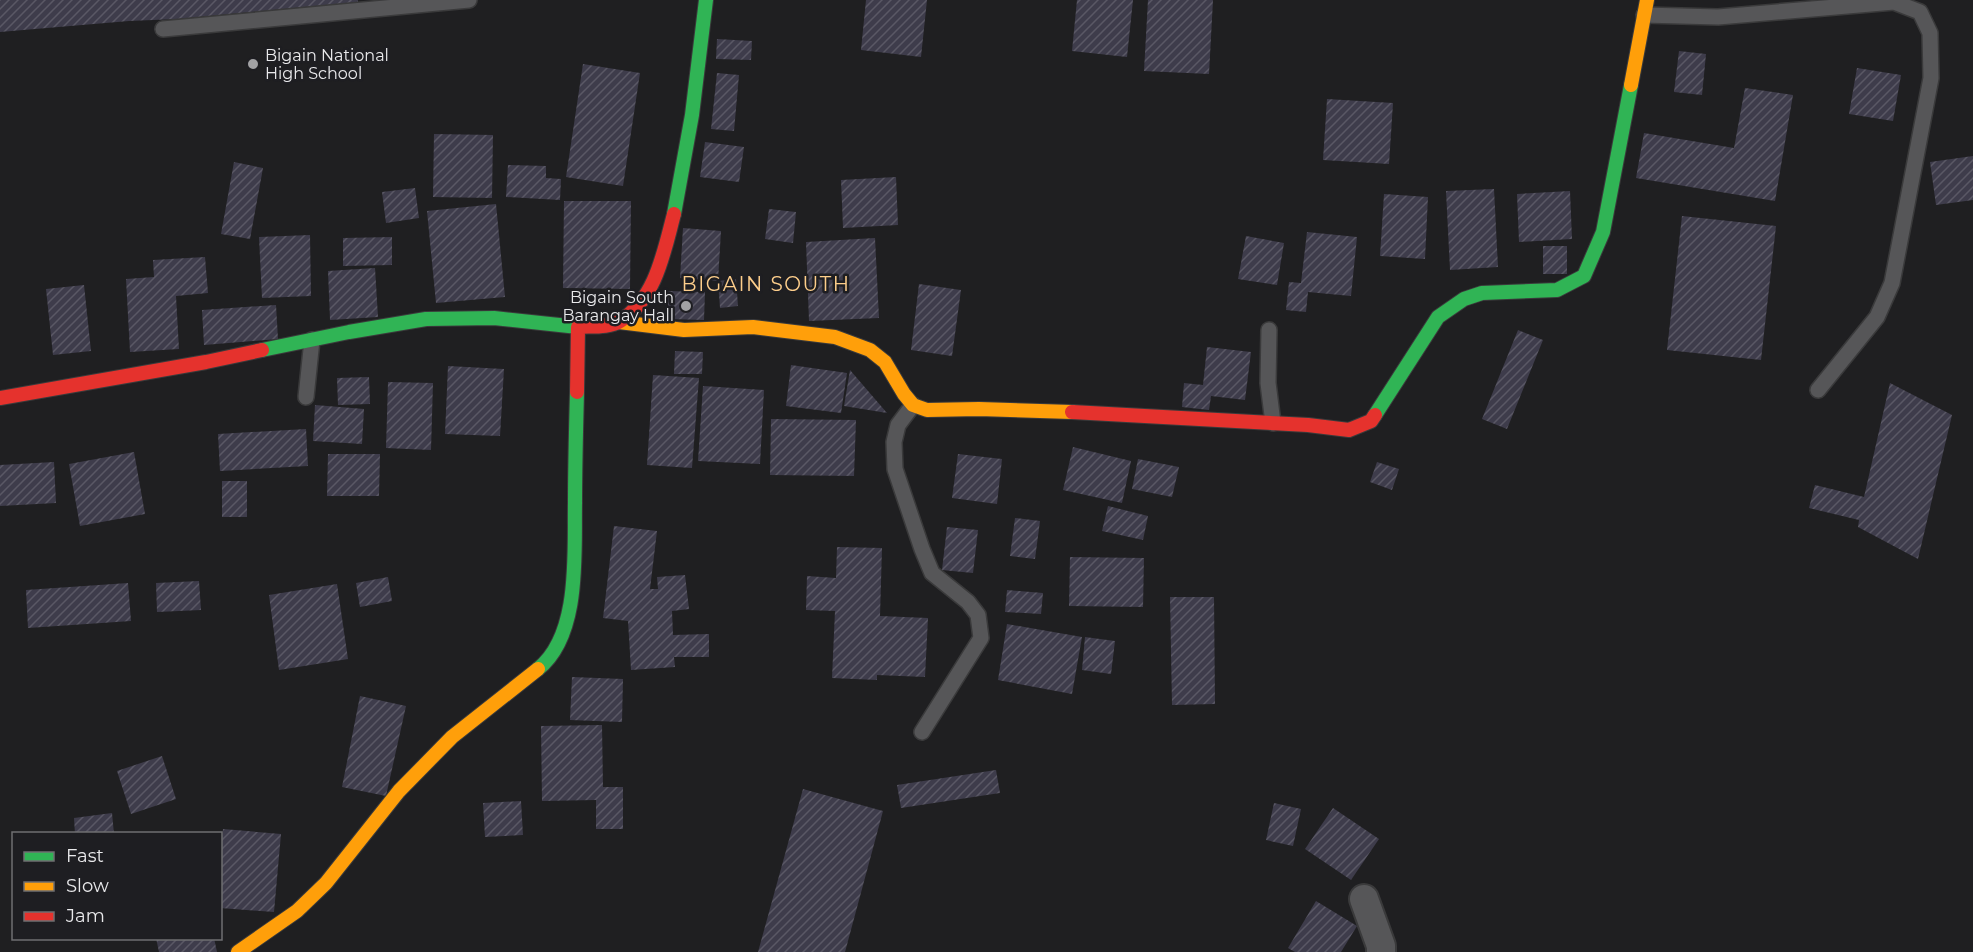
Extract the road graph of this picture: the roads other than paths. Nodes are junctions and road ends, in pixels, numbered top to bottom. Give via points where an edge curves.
1 (469, 0) edge
2 (706, 0) edge
3 (1645, 8) edge
4 (163, 28) dead end
5 (619, 322) junction
6 (578, 327) junction
7 (1269, 330) dead end
8 (312, 340) junction
9 (1818, 390) dead end
10 (306, 397) dead end
11 (0, 398) edge
12 (913, 405) junction
13 (1273, 423) junction
14 (922, 732) dead end
15 (1364, 899) dead end
16 (238, 952) edge
17 (1381, 952) edge

1 - 4 lane
2 - 5 street via 693,114 676,206 660,265 644,299
3 - 9 lane via 1718,17 1893,2 1920,12 1930,33 1931,78 1892,283 1877,317
3 - 13 street via 1603,232 1584,276 1557,290 1482,293 1464,299 1438,317 1371,421 1349,430
5 - 6 street
5 - 12 street via 684,330 753,327 835,337 870,350 885,362
6 - 8 street via 494,318 426,319
6 - 16 street via 573,585 557,649 546,663 452,737 399,791 326,884 297,911
7 - 13 lane via 1268,383
8 - 10 lane
8 - 11 street
12 - 13 street via 927,410 1056,411
12 - 14 lane via 898,424 895,469 932,573 978,615 981,638
15 - 17 street

